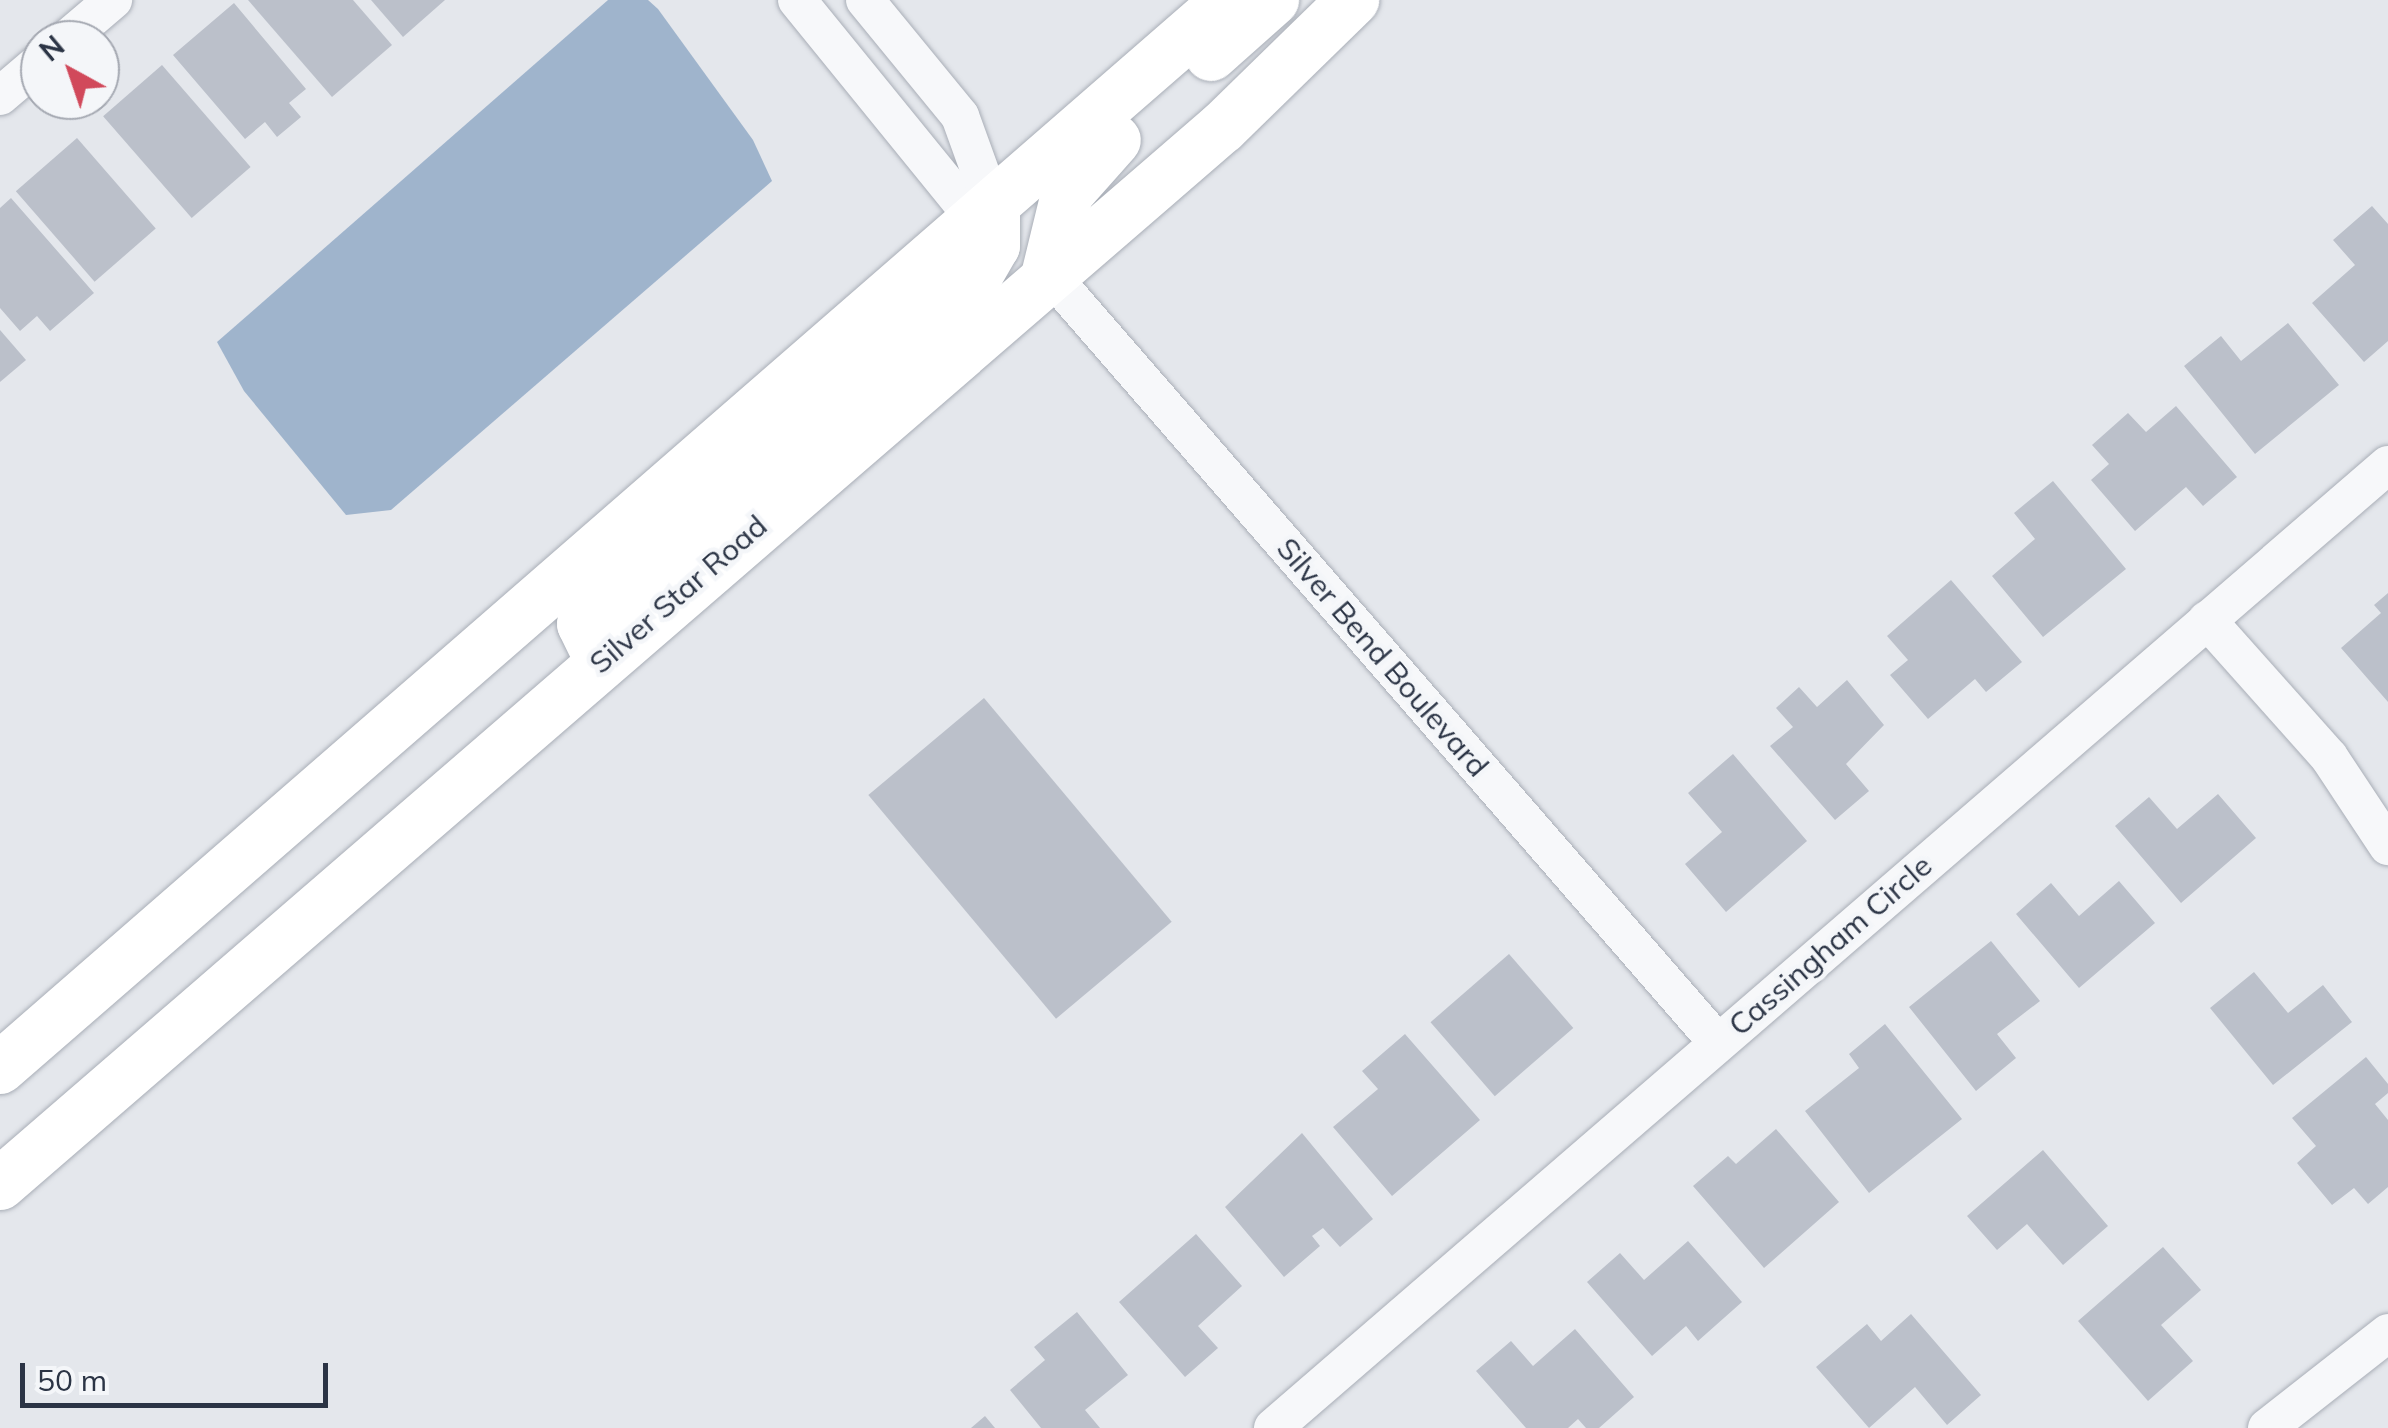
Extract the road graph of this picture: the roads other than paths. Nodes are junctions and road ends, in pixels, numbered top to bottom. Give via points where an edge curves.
1 (113, 0) edge
2 (797, 0) edge
3 (865, 0) edge
4 (1228, 0) edge
5 (1273, 0) edge
6 (1353, 0) edge
7 (90, 20) edge
8 (20, 79) edge
9 (0, 96) edge
10 (986, 217) junction
11 (1048, 272) junction
12 (2388, 465) edge
13 (2207, 620) junction
14 (602, 660) junction
15 (2388, 846) edge
16 (1717, 1042) junction
17 (0, 1068) edge
18 (0, 1184) edge
19 (2388, 1333) edge
20 (1273, 1428) edge
21 (2267, 1428) edge

1 - 7 street
2 - 10 street
3 - 10 street via 960,116
4 - 10 main road
5 - 11 main road via 1087,166 1067,194
6 - 11 main road, Silver Star Road via 1223,126
8 - 9 street
10 - 14 main road via 994,246 976,276 910,344 583,624
10 - 17 main road
11 - 14 main road, Silver Star Road
11 - 16 street, Silver Bend Boulevard
12 - 13 street, Cassingham Circle
13 - 15 street via 2329,757
13 - 16 street, Cassingham Circle
14 - 18 main road, Silver Star Road
16 - 20 street, Cassingham Circle
19 - 21 street

